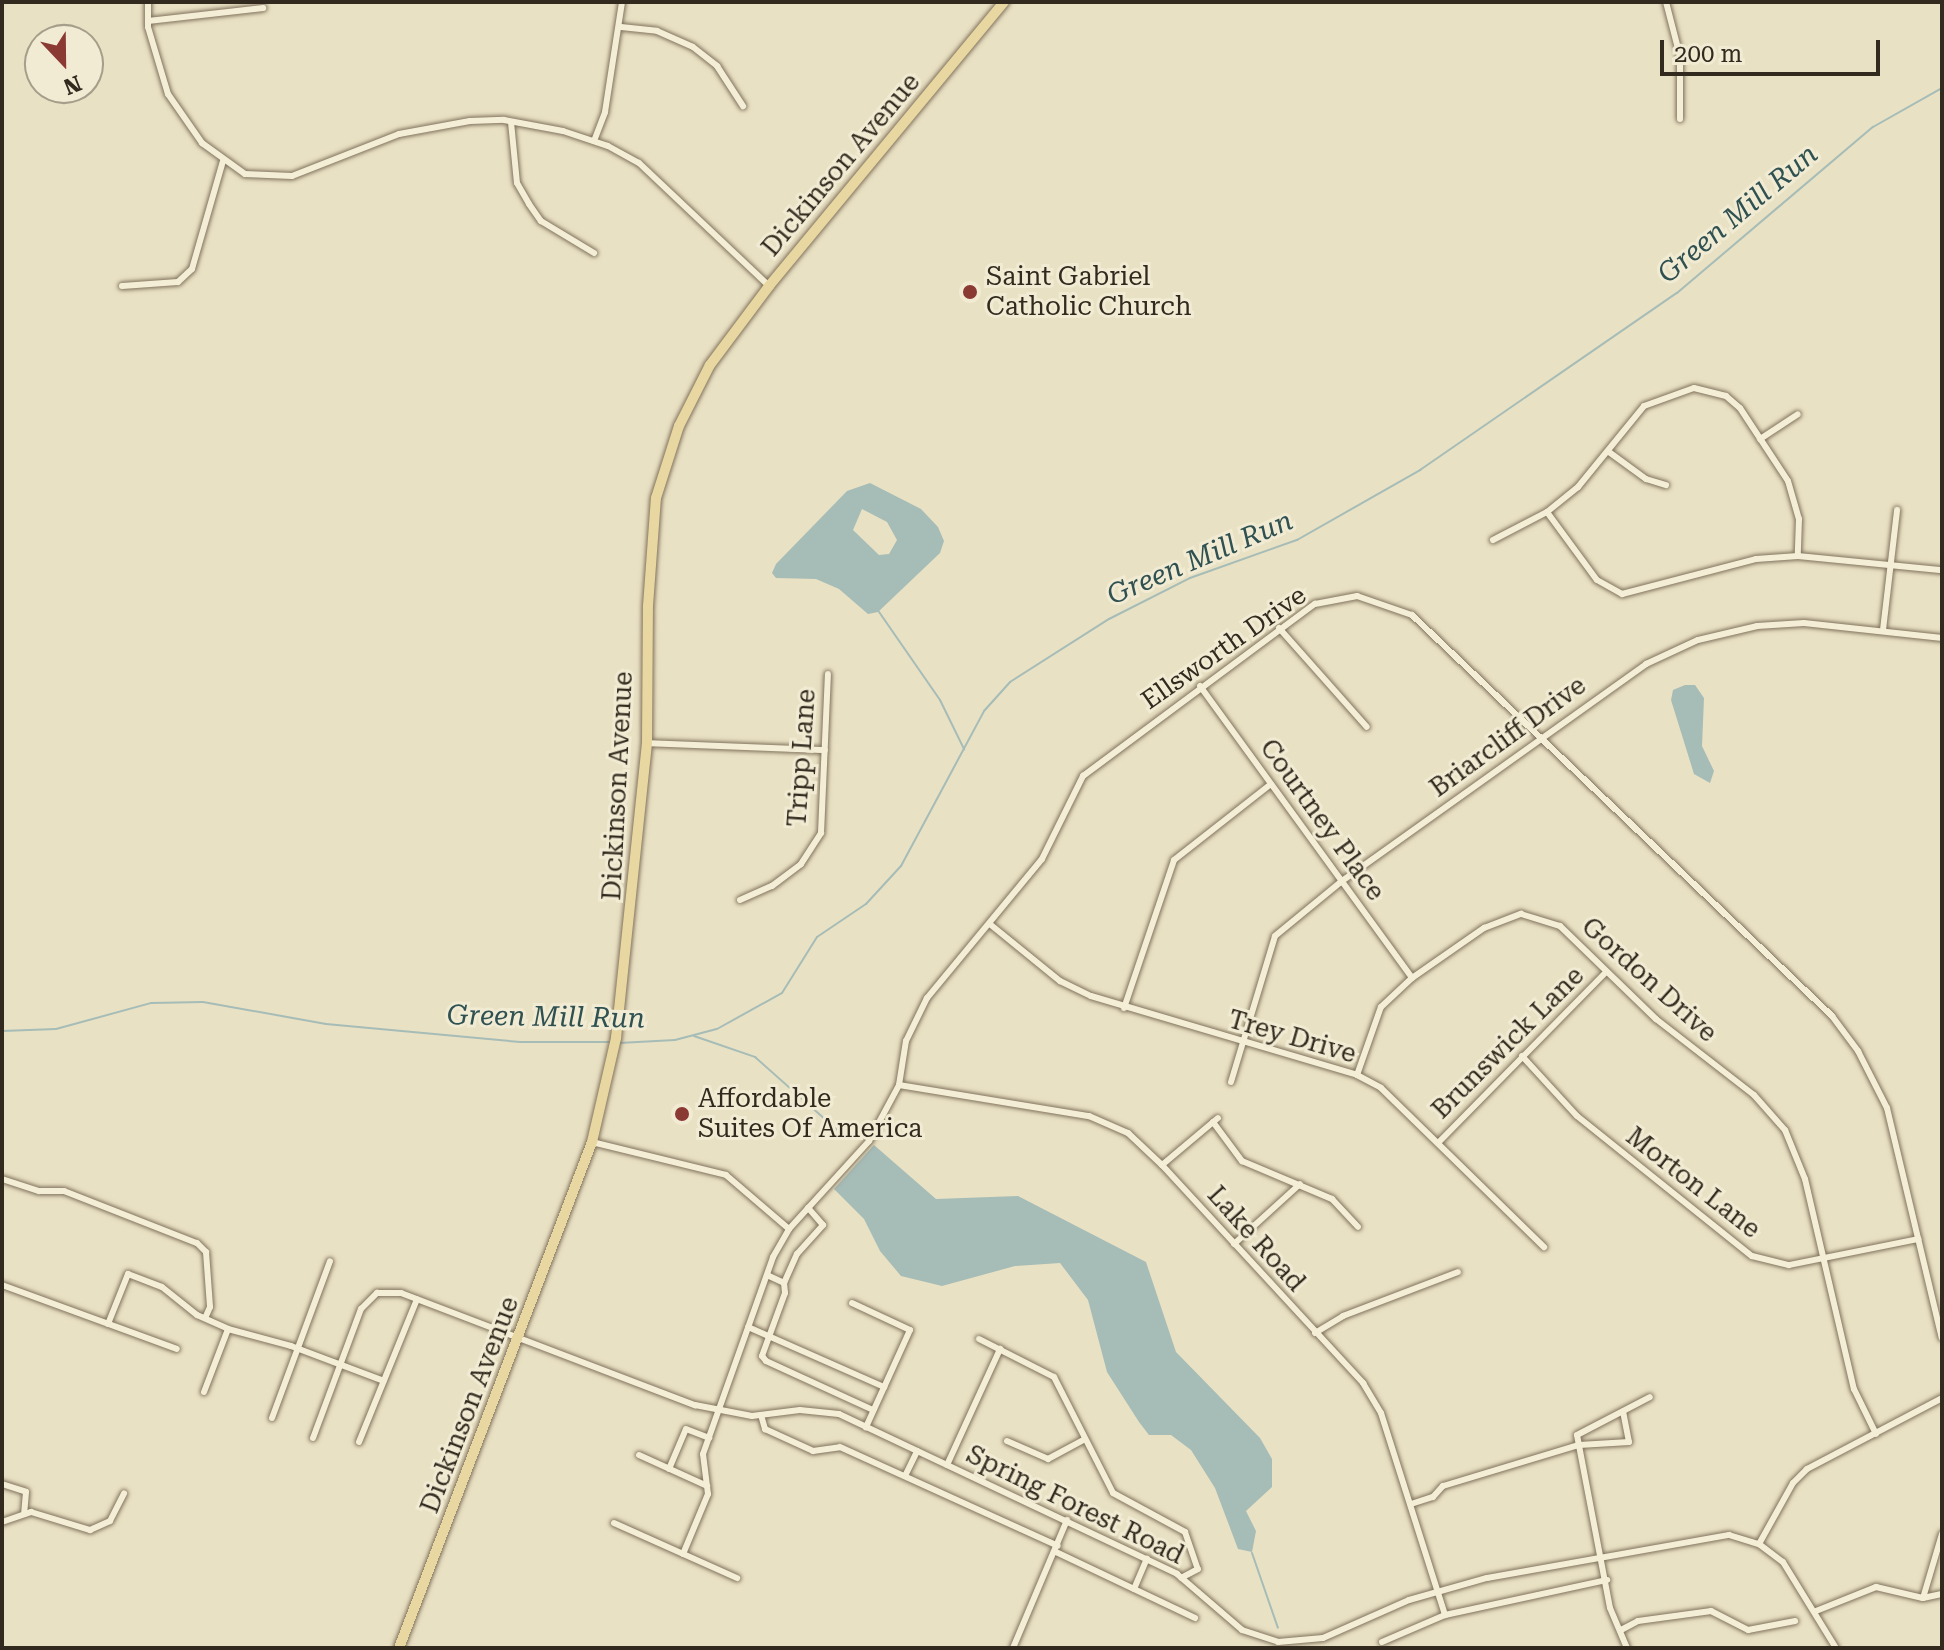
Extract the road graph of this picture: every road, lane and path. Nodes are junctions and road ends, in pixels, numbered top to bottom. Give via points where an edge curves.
1 (148, 2) edge
2 (622, 2) edge
3 (1004, 2) edge
4 (1666, 2) edge
5 (263, 8) dead end
6 (148, 21) junction
7 (621, 27) junction
8 (743, 106) dead end
9 (1680, 119) dead end
10 (511, 122) junction
11 (594, 141) junction
12 (223, 161) junction
13 (594, 253) dead end
14 (122, 286) dead end
15 (769, 286) junction
16 (1798, 414) dead end
17 (1760, 439) junction
18 (1609, 452) junction
19 (1666, 485) dead end
20 (1897, 510) dead end
21 (1547, 512) junction
22 (1493, 540) dead end
23 (1798, 556) junction
24 (1890, 563) junction
25 (1942, 570) edge
26 (1279, 628) junction
27 (1883, 630) junction
28 (1942, 638) edge
29 (828, 674) dead end
30 (1200, 686) junction
31 (1367, 727) dead end
32 (1540, 738) junction
33 (647, 743) junction
34 (825, 750) junction
35 (1271, 784) junction
36 (1342, 881) junction
37 (740, 900) dead end
38 (991, 925) junction
39 (1606, 972) junction
40 (1412, 978) junction
41 (1124, 1008) junction
42 (1243, 1043) junction
43 (1522, 1056) junction
44 (1357, 1075) junction
45 (1231, 1082) dead end
46 (899, 1085) junction
47 (592, 1142) junction
48 (1439, 1142) junction
49 (1162, 1165) junction
50 (2, 1179) edge
51 (1300, 1184) junction
52 (808, 1208) junction
53 (1358, 1227) dead end
54 (789, 1229) junction
55 (1918, 1239) junction
56 (1234, 1244) junction
57 (1544, 1247) dead end
58 (1824, 1260) junction
59 (330, 1261) dead end
60 (1458, 1272) dead end
61 (767, 1275) junction
62 (784, 1283) junction
63 (2, 1285) edge
64 (417, 1299) junction
65 (852, 1303) dead end
66 (205, 1318) junction
67 (108, 1324) junction
68 (748, 1327) junction
69 (228, 1329) junction
70 (1315, 1333) junction
71 (519, 1336) junction
72 (769, 1336) junction
73 (1942, 1338) edge
74 (979, 1339) dead end
75 (177, 1349) dead end
76 (300, 1349) junction
77 (1000, 1349) junction
78 (340, 1364) junction
79 (384, 1381) junction
80 (884, 1387) junction
81 (204, 1392) dead end
82 (1650, 1397) dead end
83 (1942, 1398) edge
84 (719, 1410) junction
85 (873, 1410) junction
86 (1623, 1412) junction
87 (761, 1415) junction
88 (272, 1418) dead end
89 (866, 1427) junction
90 (1876, 1434) junction
91 (313, 1438) dead end
92 (709, 1438) junction
93 (1085, 1439) junction
94 (1007, 1441) dead end
95 (359, 1442) dead end
96 (1579, 1445) junction
97 (917, 1451) junction
98 (639, 1455) dead end
99 (947, 1465) junction
100 (669, 1469) junction
101 (905, 1476) junction
102 (2, 1484) edge
103 (707, 1486) junction
104 (124, 1493) dead end
105 (1411, 1504) junction
106 (24, 1514) junction
107 (1067, 1520) junction
108 (2, 1522) edge
109 (614, 1523) dead end
110 (1942, 1534) edge
111 (1759, 1544) junction
112 (1057, 1549) junction
113 (683, 1554) junction
114 (1603, 1554) junction
115 (1147, 1559) junction
116 (737, 1578) dead end
117 (1181, 1578) junction
118 (1607, 1580) junction
119 (1134, 1589) junction
120 (1439, 1589) junction
121 (1942, 1594) edge
122 (1923, 1598) junction
123 (1816, 1611) junction
124 (1445, 1615) junction
125 (1195, 1618) dead end
126 (1795, 1621) dead end
127 (1621, 1630) junction
128 (1382, 1642) dead end
129 (399, 1648) edge
130 (1013, 1648) edge
131 (1627, 1648) edge
132 (1836, 1648) edge

1 - 6 street
2 - 7 street
3 - 15 main road, Dickinson Avenue
4 - 9 street via 1680,56
5 - 6 street
6 - 12 street via 168,94 185,123
7 - 8 street via 657,31 693,47 717,66
7 - 11 street
10 - 11 street
10 - 12 street via 470,121 399,134 292,176 245,174
10 - 13 street via 517,183 529,204 541,221
11 - 15 street via 639,163
12 - 14 street via 192,269 178,282
15 - 33 main road, Dickinson Avenue via 710,365 679,426 656,498 648,606
16 - 17 street
17 - 18 street via 1726,396 1694,388 1644,406
17 - 23 street via 1796,498
18 - 19 street via 1646,479
18 - 21 street
20 - 24 street
21 - 22 street
21 - 23 street via 1597,580 1622,594 1728,564
23 - 24 street
24 - 25 street
24 - 27 street
26 - 30 street, Ellsworth Drive
26 - 31 street
26 - 32 street, Ellsworth Drive via 1315,604 1357,596 1384,603 1412,615
27 - 28 street, Briarcliff Drive
27 - 32 street, Briarcliff Drive via 1773,625 1698,640 1646,664
29 - 34 street, Tripp Lane
30 - 35 street, Courtney Place
30 - 38 street, Ellsworth Drive via 1083,776 1042,859
32 - 36 street, Briarcliff Drive
32 - 55 street, Ellsworth Drive via 1832,1016 1858,1051 1887,1108
33 - 34 street
33 - 47 main road, Dickinson Avenue via 616,1038
34 - 37 street, Tripp Lane via 821,833 801,864 772,886
35 - 36 street, Courtney Place
35 - 41 street via 1174,860
36 - 40 street, Courtney Place
36 - 42 street, Briarcliff Drive via 1275,936
38 - 41 street, Trey Drive via 1060,981
38 - 46 street, Ellsworth Drive via 927,998 906,1041
39 - 40 street, Gordon Drive via 1560,926 1521,914 1484,928
39 - 43 street, Brunswick Lane
39 - 58 street, Gordon Drive via 1689,1048 1772,1111 1795,1149
40 - 44 street, Gordon Drive via 1381,1007
41 - 42 street, Trey Drive
42 - 44 street, Trey Drive
42 - 45 street, Briarcliff Drive
43 - 48 street, Brunswick Lane
43 - 58 street, Morton Lane via 1577,1116 1733,1244 1771,1262
44 - 48 street, Trey Drive via 1381,1088
46 - 49 street, Lake Road via 1089,1116 1128,1133
46 - 52 street, Ellsworth Drive via 869,1141
47 - 54 street via 726,1175
47 - 71 main road, Dickinson Avenue
48 - 57 street, Trey Drive
49 - 51 street via 1215,1120 1242,1161
49 - 56 street, Lake Road
50 - 66 street via 39,1191 64,1191 197,1243 206,1252 210,1307
51 - 53 street via 1332,1199
51 - 56 street
52 - 54 street, Ellsworth Drive
52 - 62 street via 823,1225 797,1254
54 - 61 street, Ellsworth Drive
55 - 58 street, Morton Lane
55 - 73 street, Ellsworth Drive
56 - 70 street, Lake Road
58 - 90 street, Gordon Drive via 1854,1389
59 - 76 street
60 - 70 street via 1343,1316
61 - 62 street
61 - 68 street, Ellsworth Drive
62 - 72 street
63 - 67 street
64 - 71 street, Spring Forest Road
64 - 78 street, Spring Forest Road via 377,1293 361,1309
64 - 79 street
65 - 80 street via 910,1330
66 - 67 street via 162,1287 128,1274
66 - 69 street
67 - 75 street
68 - 72 street
68 - 84 street, Ellsworth Drive
69 - 76 street
69 - 81 street
70 - 105 street, Lake Road via 1363,1383 1381,1413
71 - 84 street, Spring Forest Road
71 - 129 main road, Dickinson Avenue
72 - 80 street
72 - 85 street via 762,1356 766,1361
74 - 77 street
76 - 78 street
76 - 88 street
77 - 93 street via 1054,1377
77 - 99 street
78 - 79 street
78 - 91 street
79 - 95 street
80 - 85 street
82 - 86 street
83 - 90 street
84 - 87 street, Spring Forest Road
84 - 92 street, Ellsworth Drive
85 - 89 street
86 - 96 street via 1577,1435
86 - 96 street via 1629,1442
87 - 89 street, Spring Forest Road via 800,1410 839,1414
87 - 101 street via 765,1429 813,1451 840,1447
89 - 97 street, Spring Forest Road
90 - 111 street via 1807,1469
92 - 100 street via 686,1429
92 - 103 street, Ellsworth Drive via 703,1454
93 - 94 street via 1048,1459
93 - 117 street via 1118,1499 1185,1532 1198,1569
96 - 105 street via 1443,1486 1433,1497
96 - 114 street
97 - 99 street, Spring Forest Road
97 - 101 street
98 - 100 street
99 - 107 street, Spring Forest Road
100 - 103 street
101 - 112 street
102 - 106 street via 26,1492
103 - 113 street, Ellsworth Drive via 706,1507
104 - 106 street via 110,1521 90,1530
105 - 120 street, Lake Road
106 - 108 street
107 - 112 street
107 - 115 street, Spring Forest Road
109 - 113 street
110 - 122 street
111 - 114 street, Spring Forest Road via 1729,1535 1704,1536
111 - 123 street, Spring Forest Road via 1791,1571
112 - 119 street
112 - 130 street
113 - 116 street
114 - 118 street
114 - 120 street, Spring Forest Road
115 - 117 street, Spring Forest Road
115 - 119 street
117 - 120 street, Spring Forest Road via 1242,1630 1278,1642 1323,1638
118 - 124 street
118 - 127 street via 1610,1608
119 - 125 street
120 - 124 street, Lake Road
121 - 122 street
122 - 123 street via 1876,1587
123 - 132 street, Spring Forest Road
124 - 128 street
126 - 127 street via 1748,1630 1711,1611 1638,1621
127 - 131 street

